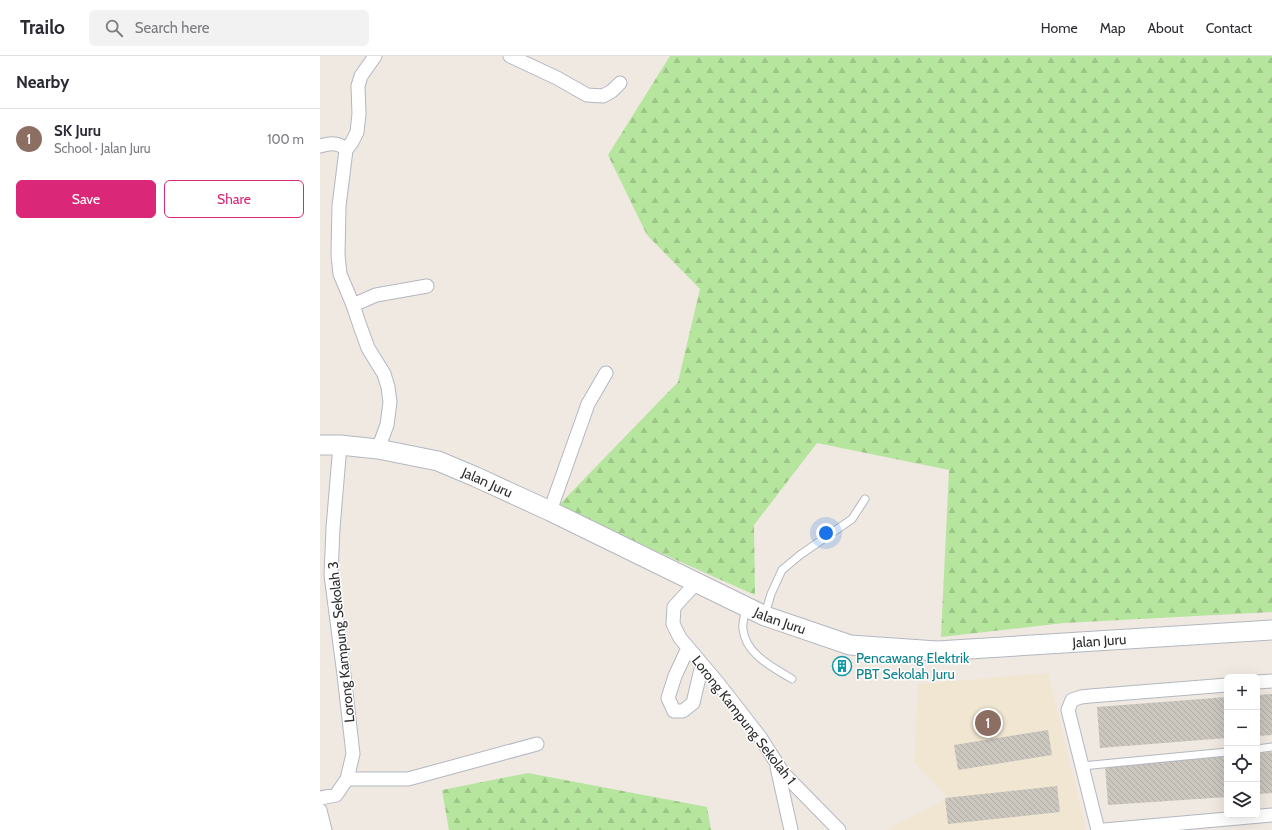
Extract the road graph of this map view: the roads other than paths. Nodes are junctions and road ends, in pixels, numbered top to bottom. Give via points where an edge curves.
1 (375, 56) edge
2 (510, 56) edge
3 (620, 83) dead end
4 (320, 146) edge
5 (346, 150) junction
6 (427, 286) dead end
7 (353, 305) junction
8 (606, 373) dead end
9 (320, 445) edge
10 (340, 445) junction
11 (378, 449) junction
12 (865, 499) dead end
13 (550, 511) junction
14 (696, 583) junction
15 (746, 608) junction
16 (765, 616) junction
17 (1272, 630) edge
18 (688, 648) junction
19 (702, 665) junction
20 (792, 679) dead end
21 (1272, 681) edge
22 (1260, 682) edge
23 (1224, 685) edge
24 (537, 744) dead end
25 (1272, 748) edge
26 (1260, 749) edge
27 (1224, 752) edge
28 (776, 762) junction
29 (1082, 766) junction
30 (347, 779) junction
31 (320, 798) edge
32 (320, 810) edge
33 (1272, 815) edge
34 (325, 830) edge
35 (791, 830) edge
36 (839, 830) edge
37 (1098, 830) edge
38 (1104, 830) edge

1 - 5 street via 361,76 358,86 358,132
2 - 3 street via 587,95 603,96
4 - 5 street via 335,144
5 - 7 street via 339,206 338,255 340,274
6 - 7 street via 376,295
7 - 11 street via 368,348 384,374 388,387 390,402 387,425
8 - 13 street via 588,404
9 - 10 street, Jalan Juru
10 - 11 street, Jalan Juru
10 - 30 street, Lorong Kampung Sekolah 3 via 331,576 353,754
11 - 13 street, Jalan Juru via 438,461
12 - 16 lane via 852,519 782,570
13 - 14 street, Jalan Juru
14 - 15 street, Jalan Juru
14 - 18 street, Lorong Kampung Sekolah 1 via 674,607 673,624
15 - 16 street, Jalan Juru
15 - 20 lane via 742,629 745,639 757,657
16 - 17 street, Jalan Juru via 850,645 937,651
18 - 19 street, Lorong Kampung Sekolah 1
18 - 19 street via 668,698 674,711 683,711 693,703
19 - 28 street, Lorong Kampung Sekolah 1 via 760,737
21 - 22 street
23 - 29 street via 1081,697 1072,700 1068,710
24 - 30 street via 408,779
25 - 26 lane
27 - 29 lane
28 - 35 street
28 - 36 street, Lorong Kampung Sekolah 1 via 783,773
29 - 37 street
30 - 31 street, Lorong Kampung Sekolah 3 via 336,795
32 - 34 street
33 - 38 street

